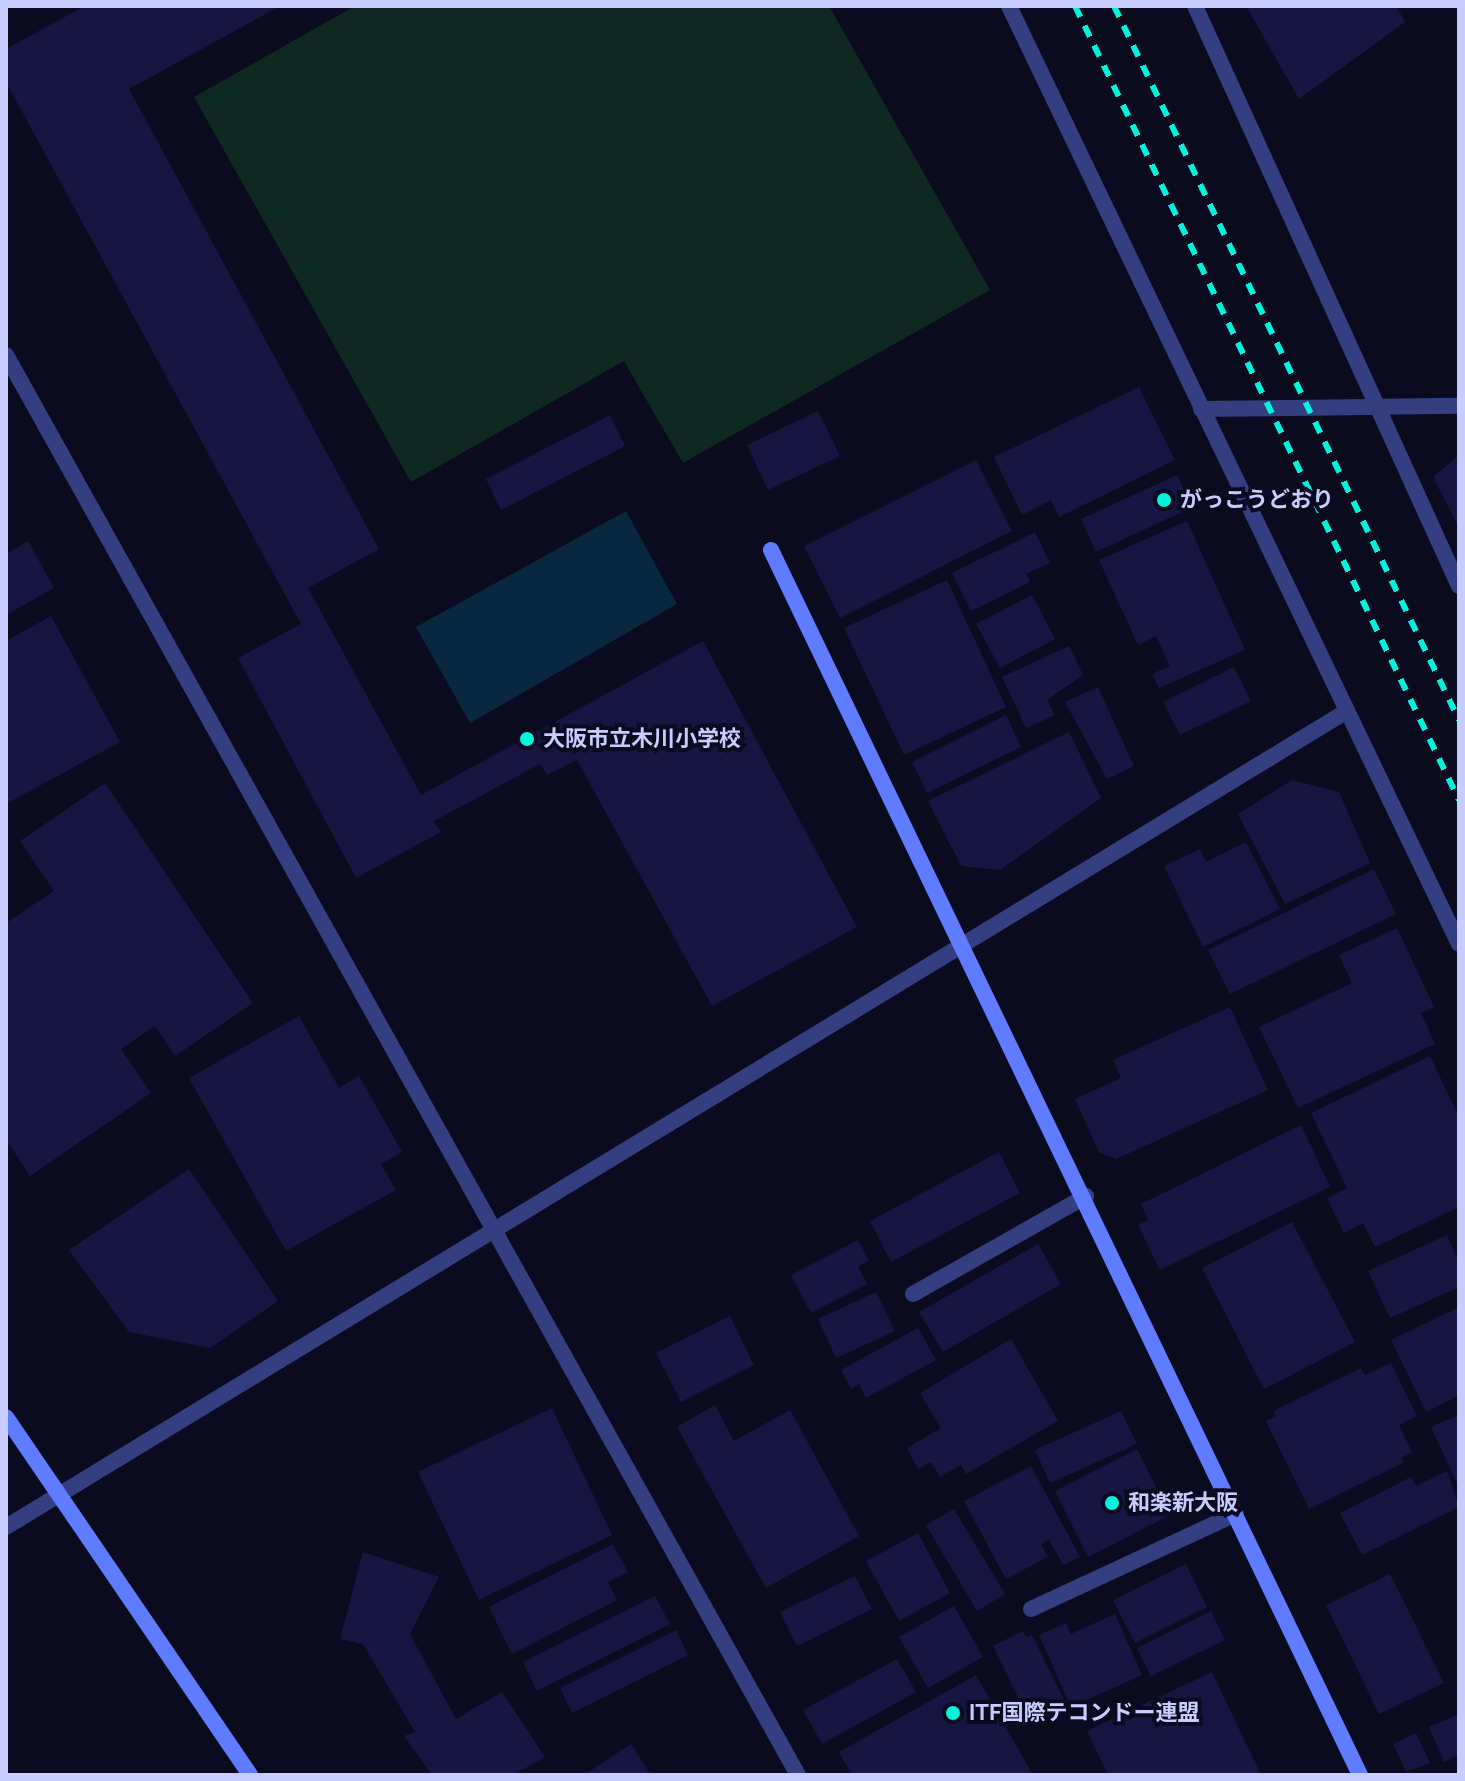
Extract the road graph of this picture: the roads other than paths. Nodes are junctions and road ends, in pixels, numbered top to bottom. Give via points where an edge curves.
1 (1009, 6) edge
2 (1195, 6) edge
3 (6, 355) edge
4 (1373, 403) junction
5 (1459, 406) edge
6 (1201, 409) junction
7 (771, 550) dead end
8 (1459, 586) edge
9 (1347, 711) junction
10 (1459, 944) edge
11 (963, 947) junction
12 (1086, 1196) junction
13 (498, 1231) junction
14 (913, 1294) dead end
15 (6, 1417) edge
16 (58, 1495) junction
17 (1236, 1514) junction
18 (6, 1527) edge
19 (1031, 1609) dead end
20 (250, 1775) edge
21 (798, 1775) edge
22 (1360, 1775) edge

1 - 6 street
2 - 4 street
3 - 13 street
4 - 5 street
4 - 6 street
4 - 8 street
6 - 9 street
7 - 11 street
9 - 10 street
9 - 11 street
11 - 12 street
11 - 13 street
12 - 14 street
12 - 17 street
13 - 16 street
13 - 21 street
15 - 16 street
16 - 18 street
16 - 20 street
17 - 19 street
17 - 22 street

